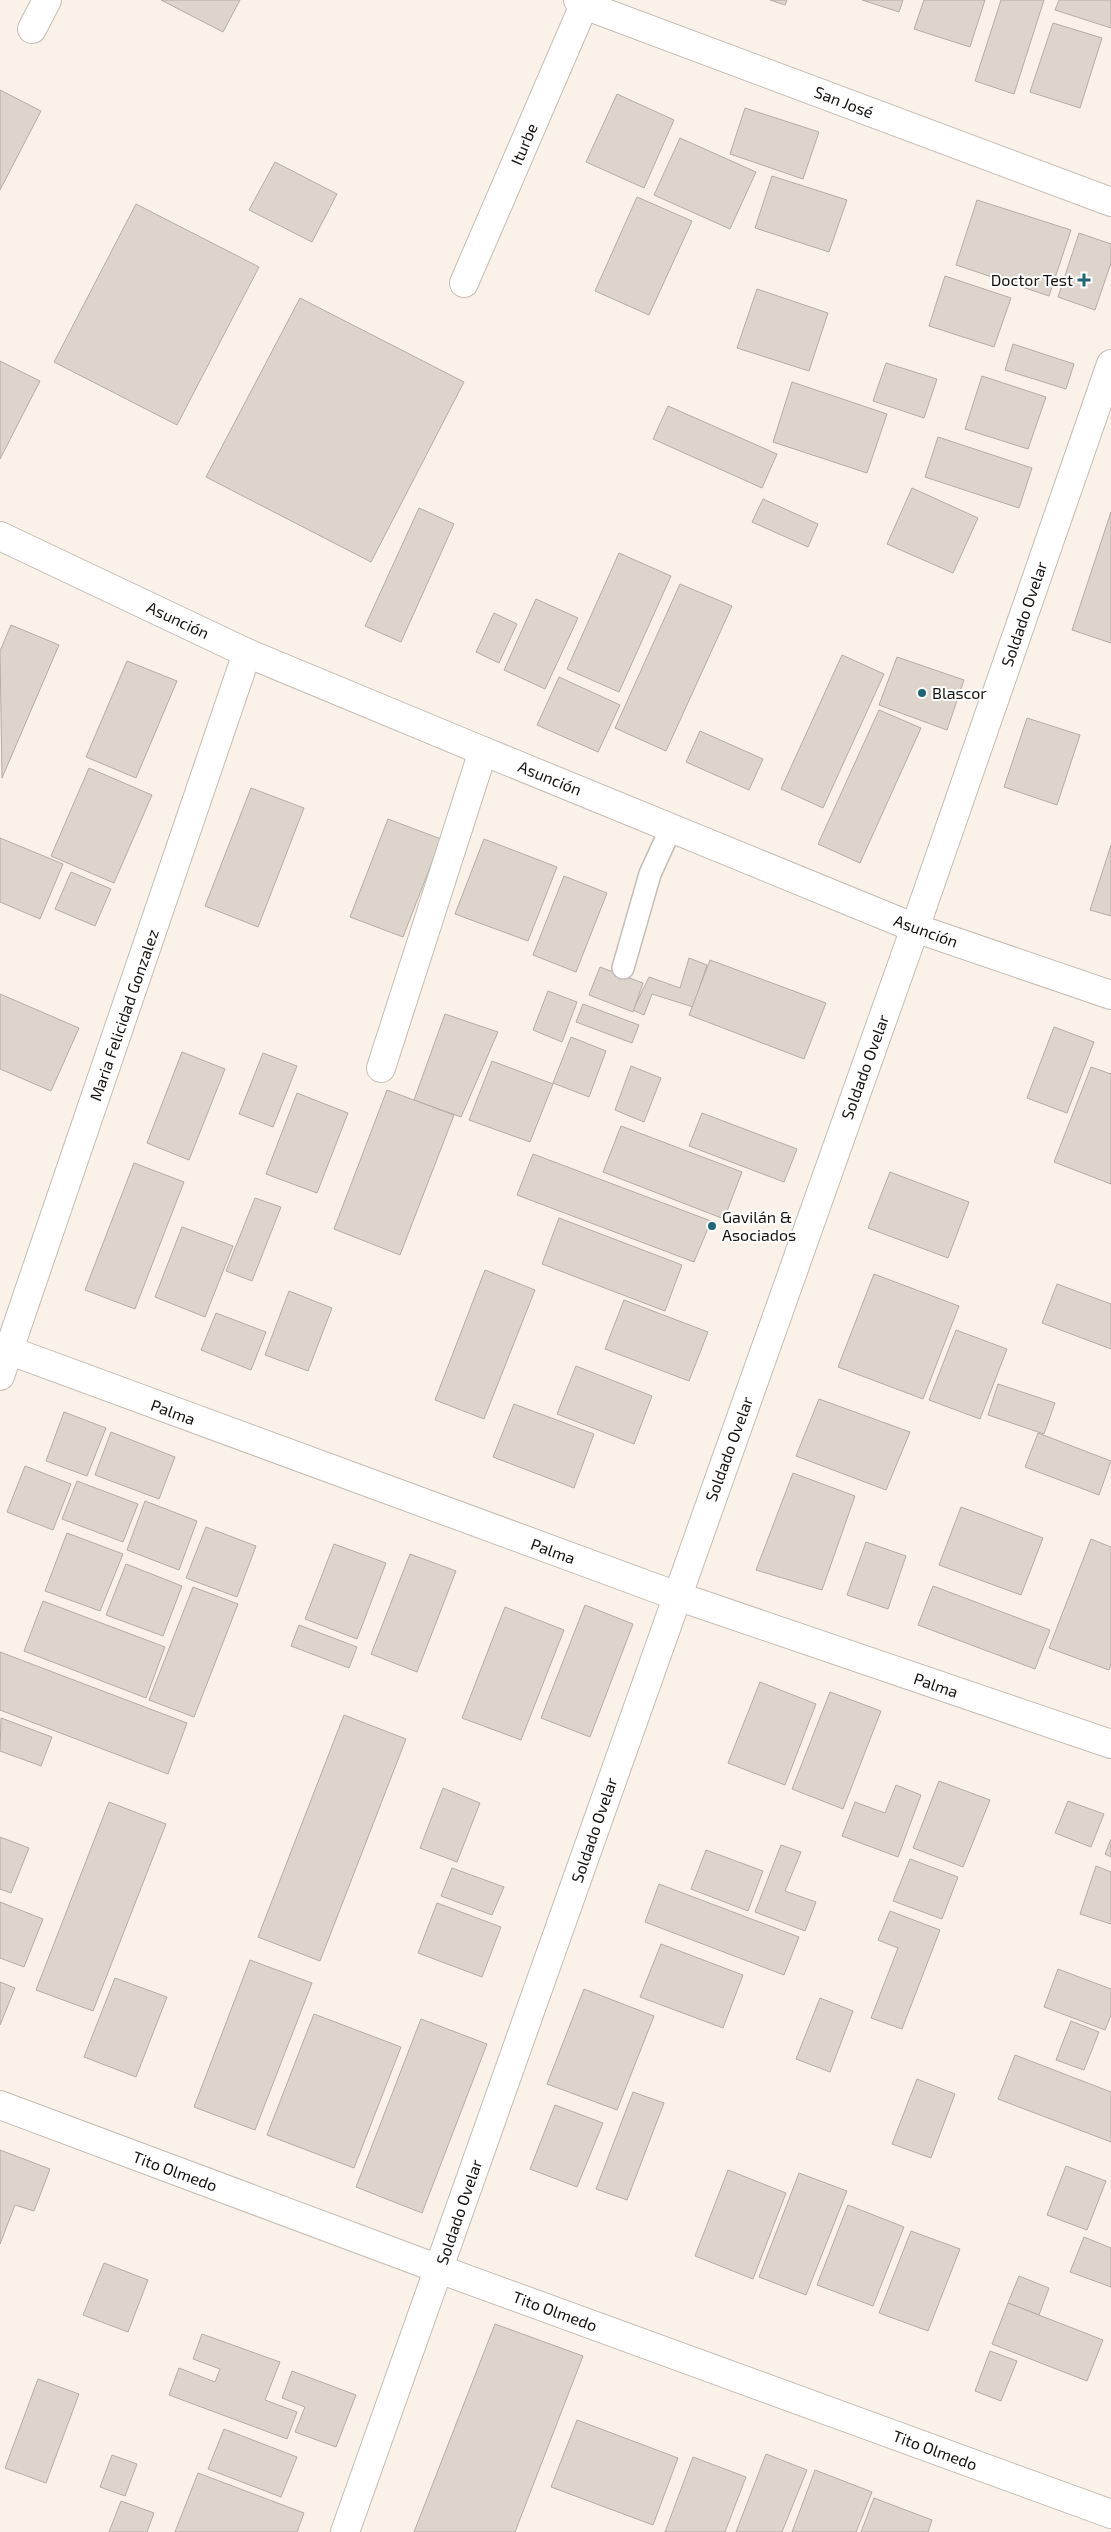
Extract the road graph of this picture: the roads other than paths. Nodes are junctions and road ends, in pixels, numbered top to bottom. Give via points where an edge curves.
1 (47, 0) edge
2 (581, 2) edge
3 (32, 29) dead end
4 (1111, 202) edge
5 (464, 283) dead end
6 (1111, 364) edge
7 (0, 536) edge
8 (247, 653) junction
9 (484, 751) junction
10 (671, 828) junction
11 (915, 928) junction
12 (623, 968) dead end
13 (1111, 996) edge
14 (380, 1068) dead end
15 (3, 1358) edge
16 (677, 1596) junction
17 (1111, 1744) edge
18 (0, 2105) edge
19 (439, 2269) junction
20 (1111, 2514) edge
21 (1111, 2519) edge
22 (345, 2532) edge
23 (1106, 2532) edge

1 - 3 street
2 - 4 street, San José
2 - 5 street, Iturbe
6 - 11 street, Soldado Ovelar
7 - 8 street, Asunción
8 - 9 street, Asunción
8 - 15 street, Maria Felicidad Gonzalez
9 - 10 street, Asunción
9 - 14 street
10 - 11 street, Asunción
10 - 12 lane via 650,874
11 - 13 street, Asunción
11 - 16 street, Soldado Ovelar
15 - 16 street, Palma
16 - 17 street, Palma
16 - 19 street, Soldado Ovelar
18 - 19 street, Tito Olmedo
19 - 20 street, Tito Olmedo
19 - 22 street, Soldado Ovelar
21 - 23 street

